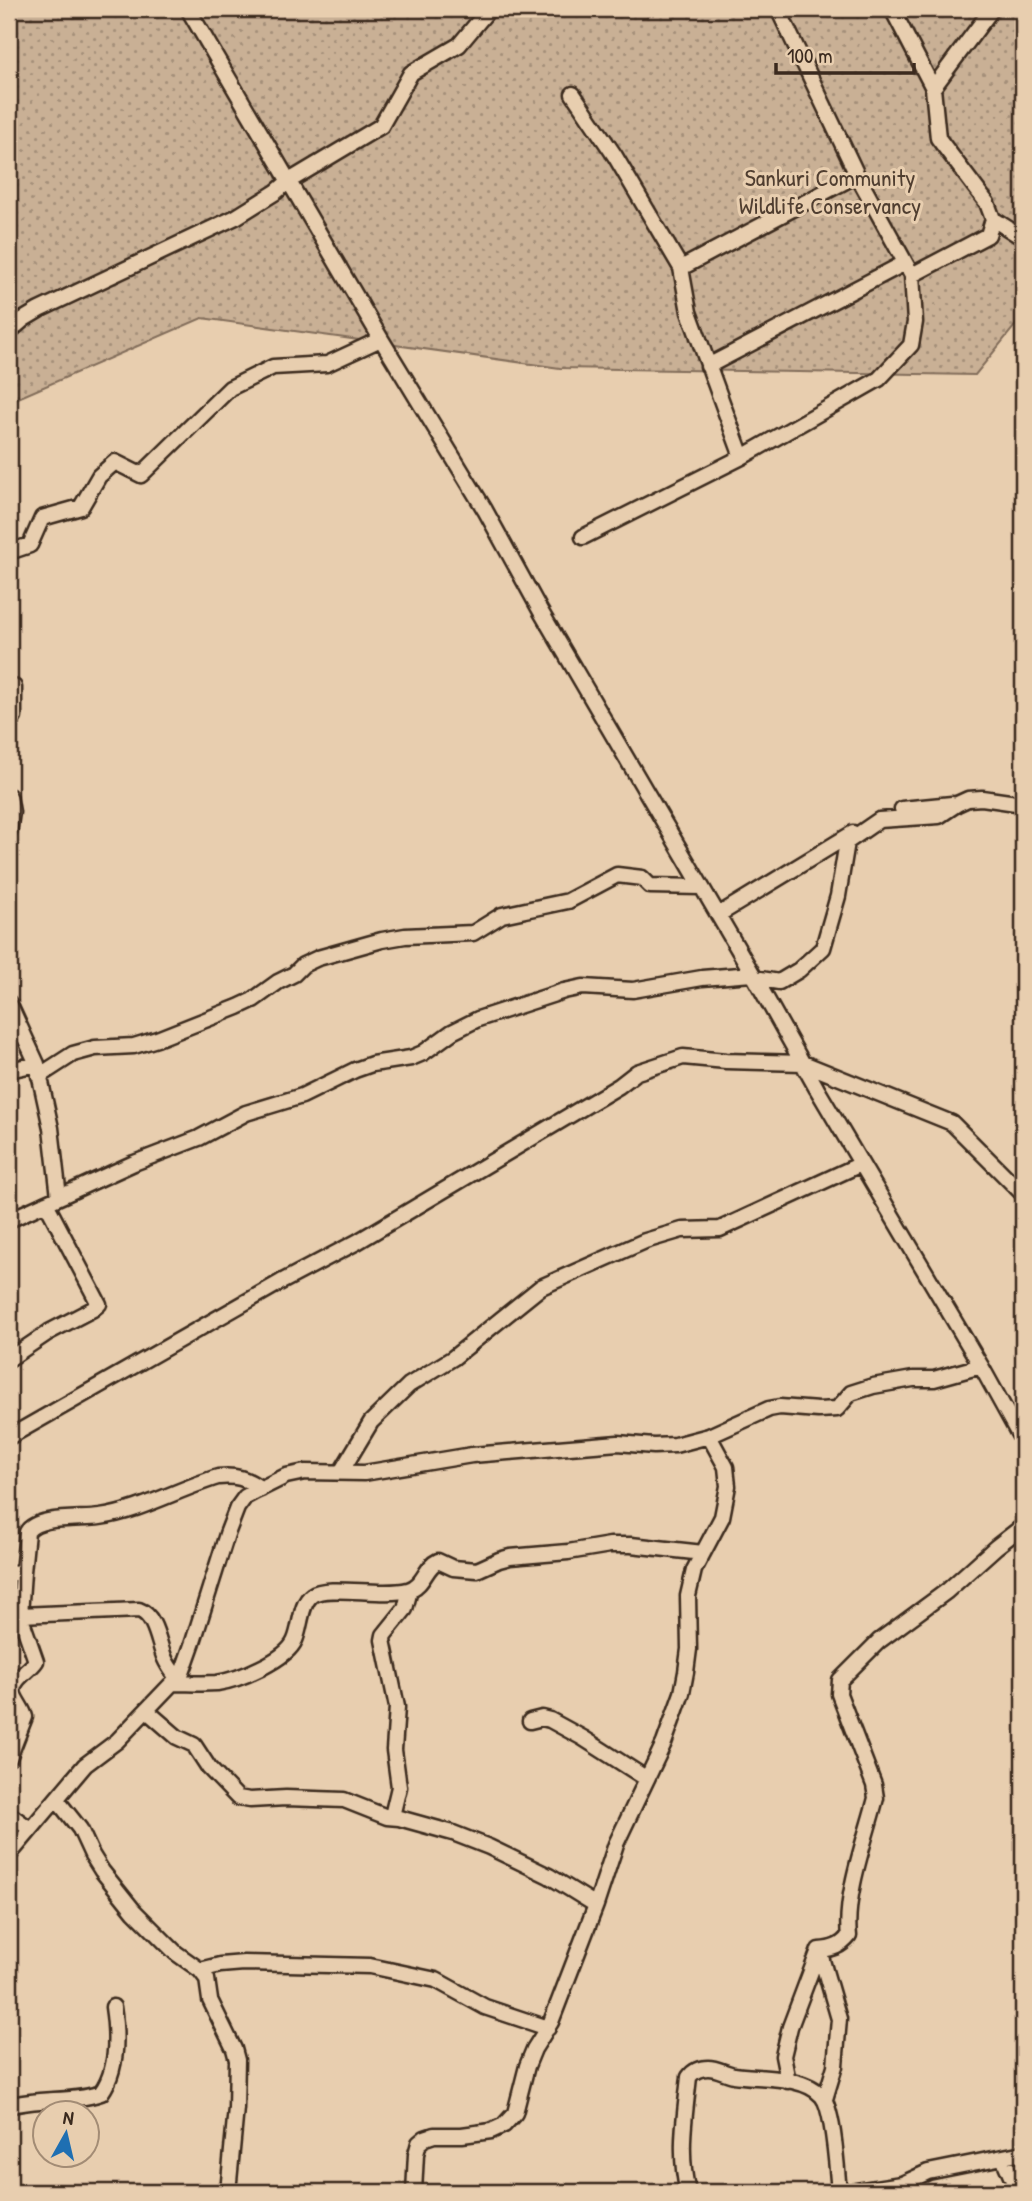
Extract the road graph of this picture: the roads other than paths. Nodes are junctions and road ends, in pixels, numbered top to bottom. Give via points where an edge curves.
1 (188, 9) edge
2 (489, 9) edge
3 (778, 9) edge
4 (892, 9) edge
5 (992, 9) edge
6 (933, 88) junction
7 (573, 94) dead end
8 (857, 175) junction
9 (289, 181) junction
10 (993, 219) junction
11 (1023, 238) edge
12 (681, 268) junction
13 (908, 269) junction
14 (9, 332) edge
15 (381, 339) junction
16 (708, 366) junction
17 (742, 457) junction
18 (583, 537) dead end
19 (9, 552) edge
20 (14, 687) dead end
21 (9, 725) edge
22 (9, 796) edge
23 (957, 804) junction
24 (1023, 804) edge
25 (9, 832) edge
26 (701, 887) junction
27 (718, 915) junction
28 (754, 976) junction
29 (9, 1003) edge
30 (803, 1063) junction
31 (9, 1070) edge
32 (38, 1070) junction
33 (861, 1164) junction
34 (1023, 1195) edge
35 (53, 1200) junction
36 (9, 1220) edge
37 (9, 1359) edge
38 (981, 1366) junction
39 (709, 1436) junction
40 (9, 1437) edge
41 (1023, 1442) edge
42 (341, 1472) junction
43 (261, 1489) junction
44 (1023, 1526) edge
45 (703, 1553) junction
46 (16, 1572) edge
47 (410, 1590) junction
48 (20, 1615) junction
49 (175, 1681) junction
50 (147, 1711) junction
51 (530, 1721) dead end
52 (9, 1758) edge
53 (647, 1779) junction
54 (57, 1800) junction
55 (9, 1814) edge
56 (393, 1816) junction
57 (30, 1829) junction
58 (9, 1855) edge
59 (596, 1905) junction
60 (819, 1951) junction
61 (200, 1970) junction
62 (113, 2007) dead end
63 (548, 2028) junction
64 (788, 2081) junction
65 (825, 2099) junction
66 (9, 2106) edge
67 (1023, 2153) edge
68 (1003, 2158) junction
69 (229, 2192) edge
70 (414, 2192) edge
71 (688, 2192) edge
72 (839, 2192) edge
73 (850, 2192) edge
74 (1018, 2192) edge

1 - 9 street
2 - 9 street via 459,45 411,73 382,126
3 - 8 street
4 - 6 street
5 - 6 street
6 - 10 street via 938,138 987,203
7 - 12 street
8 - 12 street
8 - 13 street
9 - 14 street via 236,217 39,310
9 - 15 street
10 - 11 street
10 - 13 street via 988,235
12 - 16 street via 689,312
13 - 16 street
13 - 17 street via 915,321 911,345 879,379
15 - 19 street via 327,364 274,367 230,388 141,475 115,462 99,476 81,507 42,518 30,545
15 - 26 street via 485,510
16 - 17 street
17 - 18 street
20 - 21 street via 14,717
22 - 25 street
23 - 24 street via 982,798
23 - 27 street via 888,812
23 - 28 street via 939,816 879,820 847,842 823,948 779,982
26 - 27 street
26 - 32 street via 650,886 642,878 617,875 568,901 502,915 473,933 405,936 317,958 238,1007 157,1039 134,1046 95,1048
27 - 28 street
28 - 30 street
28 - 35 street via 702,978 633,990 583,987 564,991 478,1019 411,1058 372,1064 302,1096 246,1113
29 - 32 street
30 - 33 street
30 - 34 street via 952,1123
30 - 40 street via 683,1057 637,1072 356,1242
31 - 32 street
32 - 35 street via 51,1128
33 - 38 street
33 - 42 street via 720,1229 682,1230 645,1241 541,1287 453,1358 409,1385 371,1422
35 - 36 street
35 - 37 street via 99,1304
38 - 39 street via 934,1379 873,1385 851,1393 837,1409 769,1409
38 - 41 street
39 - 42 street via 665,1446 618,1443
39 - 45 street via 726,1467 728,1486 722,1517
42 - 43 street via 286,1476
43 - 46 street via 246,1478 218,1477 123,1513 35,1524 27,1532
43 - 49 street via 245,1497 237,1508 186,1664
44 - 60 street via 947,1591 878,1641 840,1680 839,1694 876,1798 851,1897 849,1936 842,1945
45 - 47 street via 610,1545 510,1557 477,1570 438,1561
45 - 53 street via 688,1596 690,1648 682,1693
46 - 48 street
47 - 49 street via 318,1592 306,1603 297,1637 287,1653 219,1682
47 - 56 street via 405,1609 383,1640 397,1707 394,1750 399,1787
48 - 49 street via 144,1611
48 - 52 street via 36,1661 13,1687 25,1717
49 - 50 street
50 - 54 street via 85,1765
50 - 56 street via 194,1745 238,1798 331,1798
51 - 53 street via 550,1720
53 - 59 street via 613,1851
54 - 57 street
54 - 61 street via 134,1912
55 - 57 street
56 - 59 street via 515,1858
57 - 58 street
59 - 63 street
60 - 64 street via 783,2056
60 - 65 street via 839,2019 835,2066
61 - 63 street via 244,1963 370,1966 436,1980 485,2007
61 - 69 street via 237,2060
62 - 66 street via 116,2039 109,2078 101,2093
63 - 70 street via 527,2066 515,2112 491,2131 425,2138 419,2143
64 - 65 street
64 - 71 street via 712,2068 692,2073 683,2135
65 - 72 street
67 - 68 street
68 - 73 street
68 - 74 street

